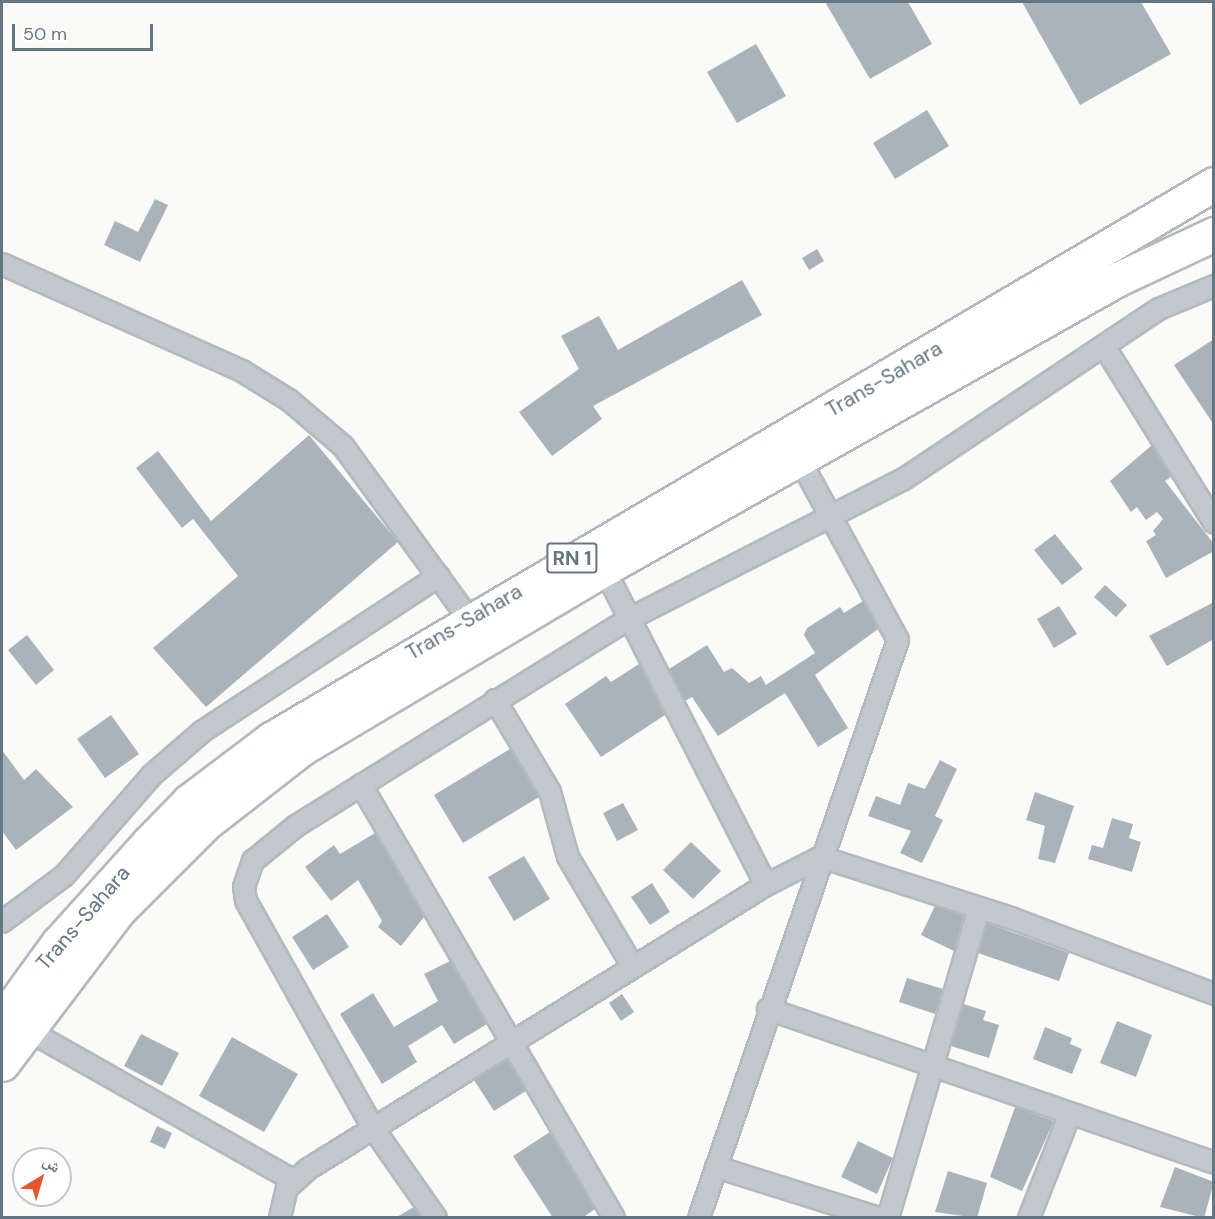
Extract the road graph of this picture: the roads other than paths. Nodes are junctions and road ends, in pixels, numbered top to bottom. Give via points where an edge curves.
1 (1214, 184) edge
2 (1214, 234) edge
3 (2, 264) edge
4 (1214, 286) edge
5 (1104, 346) junction
6 (800, 460) junction
7 (831, 516) junction
8 (1214, 523) edge
9 (604, 569) junction
10 (439, 576) junction
11 (469, 619) junction
12 (627, 620) junction
13 (495, 700) junction
14 (361, 785) junction
15 (821, 857) junction
16 (766, 885) junction
17 (979, 908) junction
18 (2, 922) edge
19 (633, 968) junction
20 (1214, 994) edge
21 (768, 1009) junction
22 (13, 1024) edge
23 (513, 1042) junction
24 (2, 1064) edge
25 (933, 1065) junction
26 (1070, 1114) junction
27 (373, 1128) junction
28 (1214, 1163) edge
29 (716, 1167) junction
30 (294, 1180) junction
31 (280, 1218) edge
32 (436, 1218) edge
33 (614, 1218) edge
34 (699, 1218) edge
35 (879, 1218) edge
36 (888, 1218) edge
37 (1029, 1218) edge

1 - 11 highway, Trans-Sahara / RN 1
2 - 6 highway, Trans-Sahara / RN 1 via 1118,279
3 - 10 street via 242,371 290,400 343,447
4 - 5 street via 1159,309
5 - 7 street via 1021,396 904,479
5 - 8 street
6 - 7 street
6 - 9 highway, Trans-Sahara / RN 1
7 - 12 street
7 - 15 street via 898,640
9 - 12 street
9 - 22 highway, Trans-Sahara / RN 1 via 369,705 276,766 206,823
10 - 11 street
10 - 18 street via 203,730 152,775 64,876
11 - 22 highway, Trans-Sahara / RN 1 via 271,739 189,801 58,943
12 - 13 street
12 - 16 street
13 - 14 street
13 - 19 street via 541,774 561,841
14 - 23 street
14 - 27 street via 262,850 244,887 246,901
15 - 16 street
15 - 17 street
15 - 21 street
16 - 19 street
17 - 20 street
17 - 25 street
19 - 23 street
21 - 25 street
21 - 29 street
22 - 24 highway, Trans-Sahara / RN 1
22 - 30 street
23 - 27 street
23 - 33 street
25 - 26 street
25 - 36 street
26 - 28 street
26 - 37 street
27 - 30 street
27 - 32 street
29 - 34 street
29 - 35 street
30 - 31 street via 282,1200

